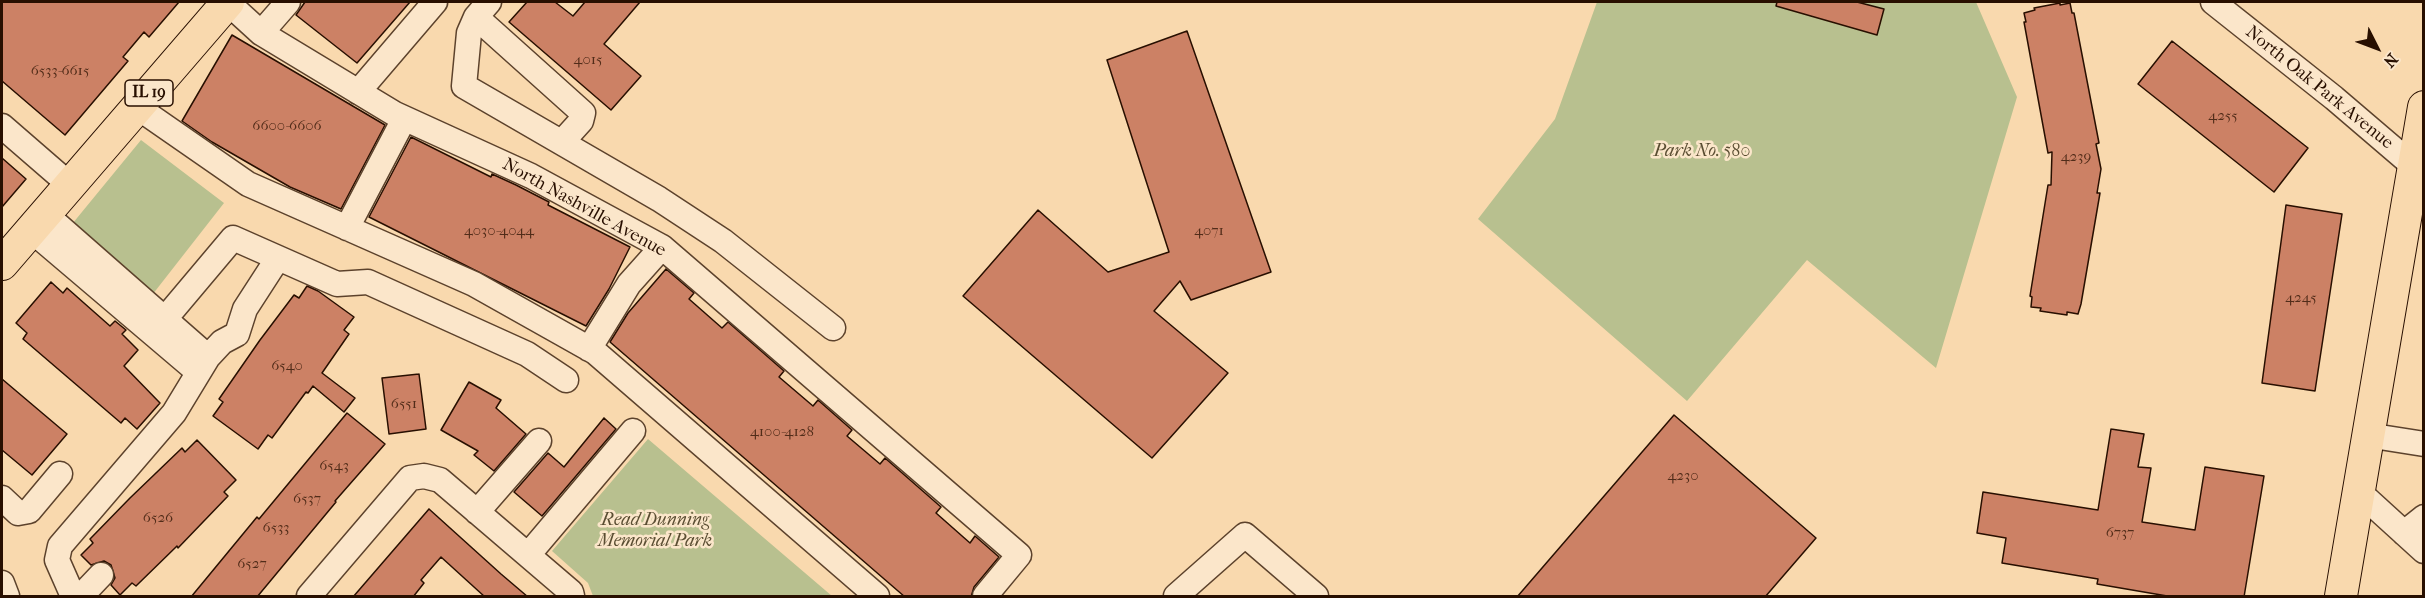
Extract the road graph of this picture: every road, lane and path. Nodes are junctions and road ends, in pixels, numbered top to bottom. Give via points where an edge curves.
1 (227, 2) edge
2 (288, 2) edge
3 (435, 2) edge
4 (2213, 2) edge
5 (482, 9) edge
6 (261, 33) junction
7 (358, 92) junction
8 (136, 107) junction
9 (2424, 107) edge
10 (404, 119) junction
11 (2, 126) edge
12 (562, 142) junction
13 (2418, 171) edge
14 (70, 185) junction
15 (38, 222) junction
16 (347, 228) junction
17 (662, 247) junction
18 (278, 258) junction
19 (2, 264) edge
20 (159, 326) junction
21 (833, 328) dead end
22 (588, 349) junction
23 (202, 364) junction
24 (566, 380) dead end
25 (633, 432) dead end
26 (2367, 435) junction
27 (539, 441) dead end
28 (2424, 444) edge
29 (60, 474) dead end
30 (2358, 491) junction
31 (2, 498) edge
32 (477, 512) junction
33 (2424, 517) edge
34 (2404, 533) junction
35 (2424, 551) edge
36 (528, 555) junction
37 (101, 575) dead end
38 (2, 583) edge
39 (76, 596) edge
40 (7, 597) edge
41 (309, 597) edge
42 (572, 597) edge
43 (877, 597) edge
44 (985, 597) edge
45 (1176, 597) edge
46 (1316, 597) edge
47 (2342, 597) edge

1 - 6 street, North Nashville Avenue
1 - 8 main road, IL 19
2 - 6 street
3 - 7 street
4 - 13 street, North Oak Park Avenue
5 - 12 street via 583,113 581,121
5 - 12 street via 469,33 464,86
6 - 7 street, North Nashville Avenue
7 - 10 street, North Nashville Avenue
8 - 14 main road, IL 19
8 - 16 street via 248,184
9 - 13 main road
10 - 16 street
10 - 17 street, North Nashville Avenue via 531,176
11 - 14 street
12 - 21 street via 723,241
13 - 26 main road
14 - 15 main road, IL 19
15 - 19 main road, IL 19
15 - 20 street
16 - 22 street via 474,284
17 - 22 street via 629,284
17 - 44 street, North Nashville Avenue via 1019,555
18 - 20 street via 233,238
18 - 23 street via 245,309 237,334 222,342
18 - 24 street via 334,292 368,282 527,354
20 - 23 street
22 - 43 street
23 - 39 street via 174,413 60,546 57,560
25 - 36 street
26 - 28 street
26 - 30 main road
27 - 32 street
29 - 31 street via 29,511 18,513
30 - 34 street
30 - 47 main road
32 - 36 street
32 - 41 street via 440,480 410,478
33 - 34 street
34 - 35 street
36 - 42 street
37 - 39 street
38 - 40 street
45 - 46 street via 1245,535

